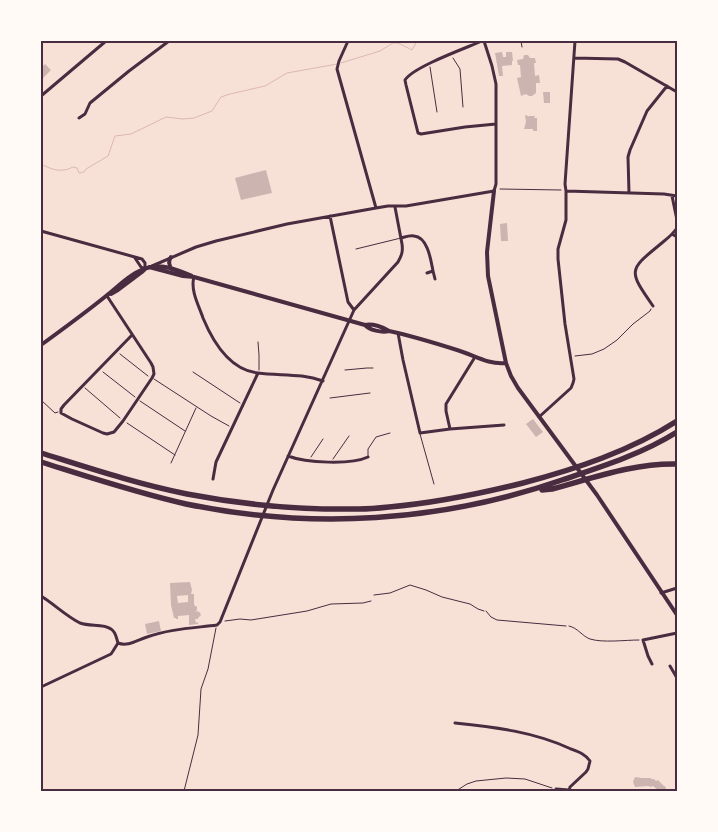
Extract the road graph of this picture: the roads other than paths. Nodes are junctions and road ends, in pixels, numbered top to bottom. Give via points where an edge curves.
1 (106, 41) edge
2 (169, 41) edge
3 (348, 41) edge
4 (483, 41) edge
5 (575, 41) edge
6 (574, 58) junction
7 (667, 86) junction
8 (677, 92) edge
9 (41, 96) edge
10 (79, 118) dead end
11 (496, 124) junction
12 (494, 191) junction
13 (566, 191) junction
14 (629, 193) junction
15 (672, 196) junction
16 (677, 196) edge
17 (395, 207) junction
18 (376, 208) junction
19 (330, 216) junction
20 (677, 220) edge
21 (677, 228) edge
22 (41, 231) edge
23 (672, 234) junction
24 (401, 238) junction
25 (677, 238) edge
26 (356, 249) dead end
27 (171, 257) junction
28 (147, 268) junction
29 (172, 269) junction
30 (433, 271) junction
31 (427, 273) dead end
32 (194, 277) junction
33 (435, 279) dead end
34 (107, 296) junction
35 (653, 306) road end
36 (354, 310) junction
37 (350, 320) junction
38 (398, 333) junction
39 (132, 335) junction
40 (41, 345) edge
41 (475, 357) junction
42 (506, 363) junction
43 (258, 373) junction
44 (322, 381) junction
45 (538, 417) junction
46 (677, 422) edge
47 (504, 425) dead end
48 (450, 428) junction
49 (677, 432) edge
50 (390, 433) dead end
51 (420, 433) junction
52 (41, 453) edge
53 (288, 456) junction
54 (368, 458) joint
55 (41, 462) edge
56 (677, 464) edge
57 (213, 478) dead end
58 (576, 479) junction
59 (434, 484) dead end
60 (677, 588) edge
61 (661, 593) junction
62 (41, 596) edge
63 (486, 611) road end
64 (677, 615) edge
65 (566, 626) road end
66 (677, 633) edge
67 (118, 642) junction
68 (652, 664) dead end
69 (670, 666) dead end
70 (677, 678) edge
71 (41, 687) edge
72 (455, 723) dead end
73 (556, 789) road end
74 (569, 790) edge

1 - 9 street
2 - 10 street via 90,103
3 - 18 street via 337,67
4 - 11 street via 496,84
4 - 11 street via 430,64 405,80 418,133
5 - 6 street
6 - 7 street via 618,59
6 - 13 street
7 - 8 street
7 - 14 street via 647,111 630,150
11 - 12 street
12 - 17 street
12 - 42 street via 487,252 488,276
13 - 14 street
13 - 45 street via 566,220 558,259 574,378 571,388
14 - 15 street
15 - 16 street
15 - 20 street
17 - 18 street
17 - 24 street
18 - 19 street
19 - 27 street via 216,241
19 - 36 street via 348,302
21 - 23 street
22 - 28 street via 134,257
23 - 25 street
23 - 35 street via 636,267 636,279
24 - 26 lane
24 - 30 street via 415,236 420,239 429,251
24 - 36 street via 402,256
27 - 28 street
27 - 29 street
28 - 29 street via 160,266
28 - 32 street
28 - 34 street via 136,272
29 - 32 street
30 - 31 street
30 - 33 street
32 - 37 street
32 - 43 street via 193,287 209,331 227,358 246,370
34 - 39 street
34 - 40 street
36 - 37 street
37 - 38 street via 367,328
37 - 44 street
38 - 41 street
38 - 51 street
39 - 39 street via 151,363 154,374 114,432 107,434 64,414 61,411 64,405
41 - 42 street via 495,364
41 - 48 street via 446,404
42 - 45 street
43 - 44 street via 307,376
43 - 57 street via 216,462
44 - 53 street
45 - 61 street via 597,496
46 - 52 highway via 626,448 570,470 452,499 361,509 246,504 187,494
47 - 48 street
48 - 51 street
49 - 58 highway
50 - 54 lane via 376,437 368,449
51 - 59 lane
53 - 54 street via 297,460 331,462
53 - 67 street via 218,623 148,636 124,645
55 - 58 highway via 185,503 308,519 411,515 552,489
56 - 58 highway via 632,467
60 - 61 street
61 - 64 street
62 - 67 street via 80,623 108,627
63 - 65 lane via 496,620
66 - 68 street via 643,640
67 - 71 street via 110,654
69 - 70 street
72 - 74 street via 532,734 584,754 590,762 588,769
73 - 74 street

